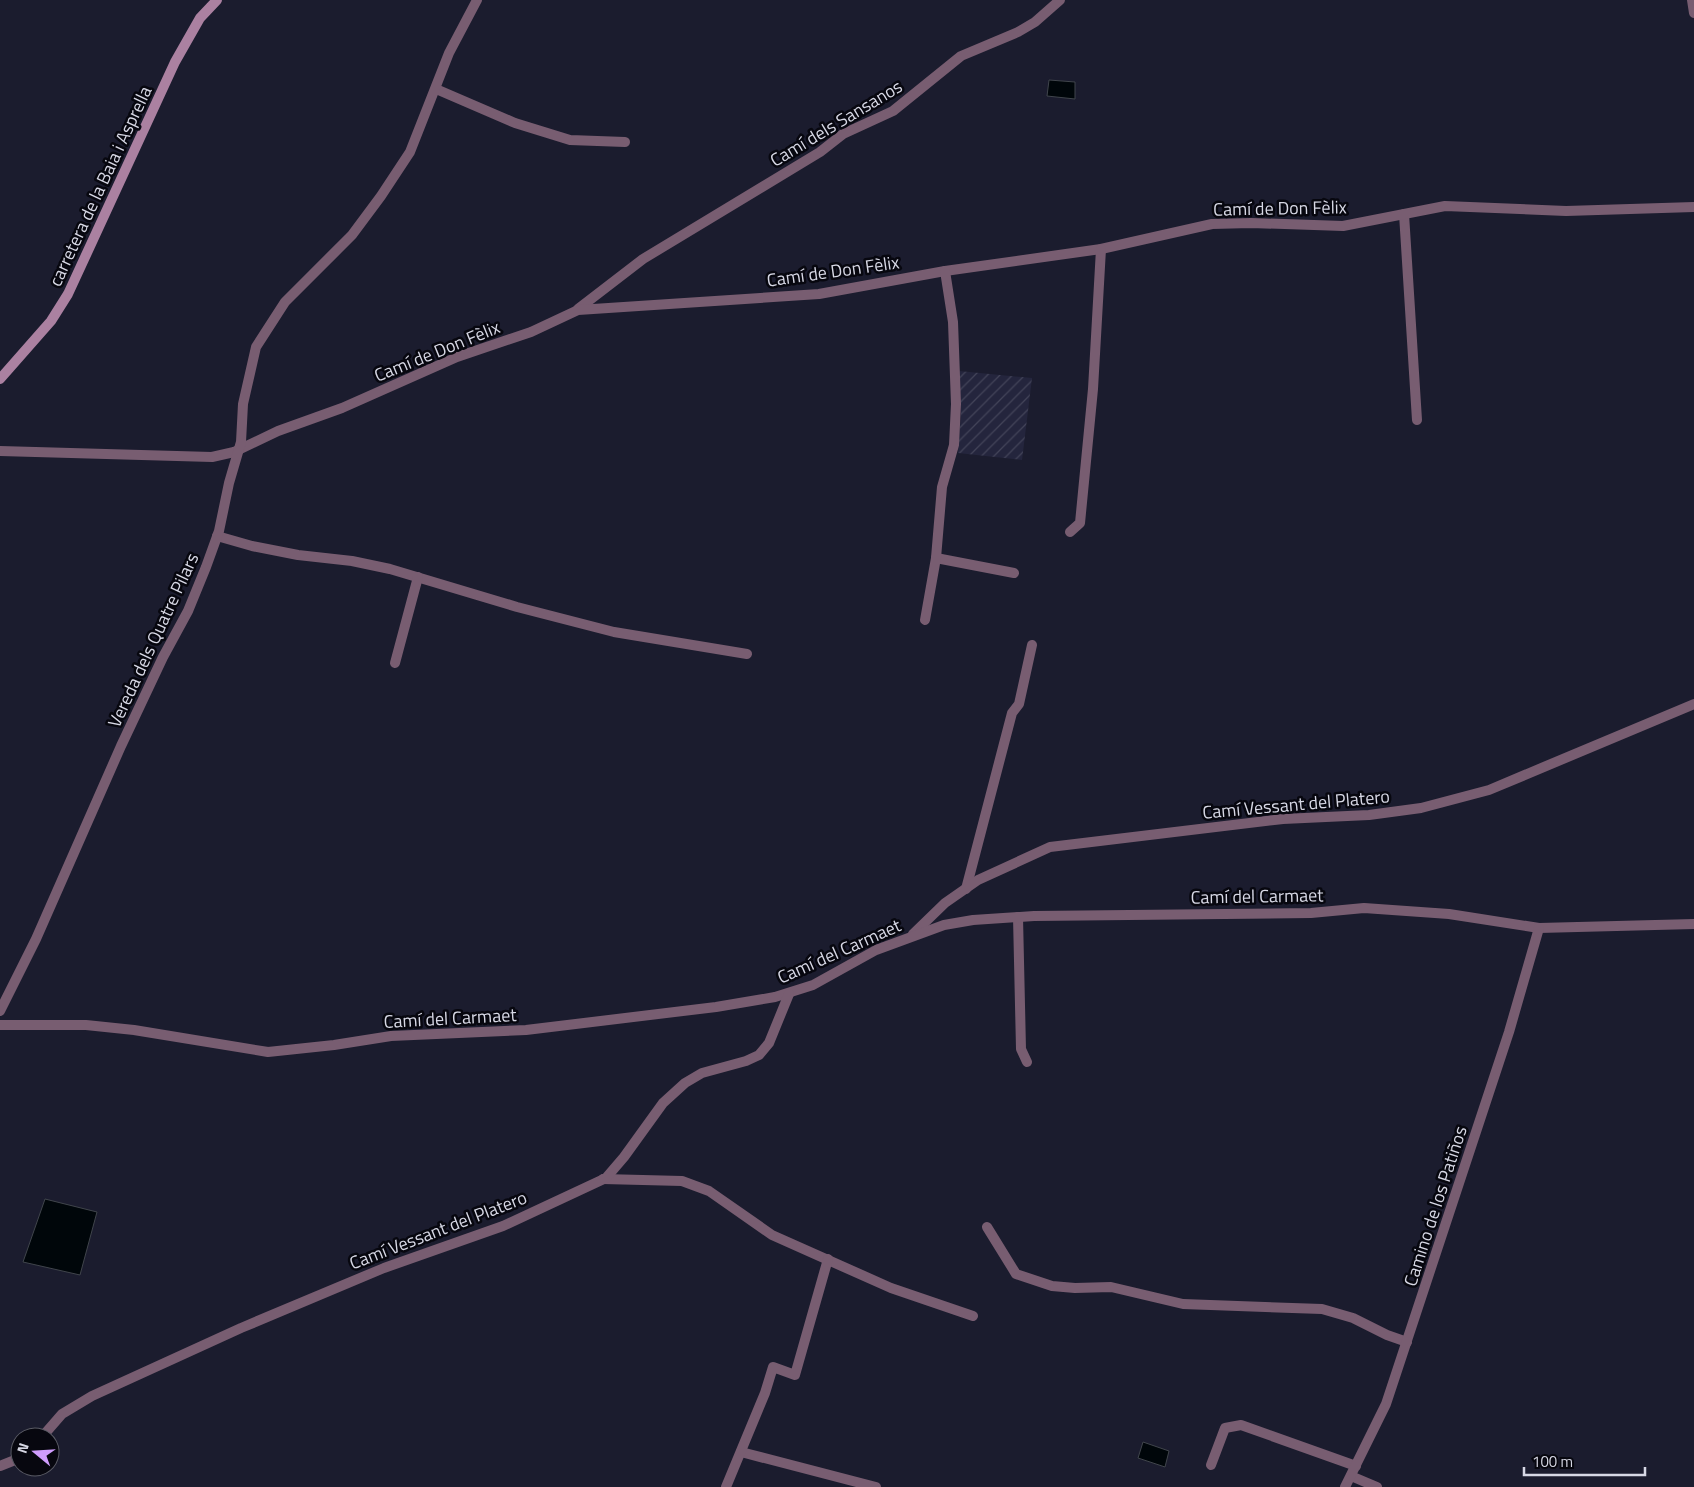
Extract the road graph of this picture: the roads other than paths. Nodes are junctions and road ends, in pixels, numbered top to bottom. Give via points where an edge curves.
1 (218, 0) edge
2 (477, 0) edge
3 (1060, 0) edge
4 (1692, 0) edge
5 (1694, 13) edge
6 (436, 89) junction
7 (625, 142) dead end
8 (1694, 207) edge
9 (1404, 214) junction
10 (1100, 249) junction
11 (945, 271) junction
12 (578, 310) junction
13 (0, 379) edge
14 (1417, 420) dead end
15 (239, 449) junction
16 (0, 451) edge
17 (1070, 532) dead end
18 (217, 536) junction
19 (936, 558) junction
20 (1014, 573) dead end
21 (418, 577) junction
22 (926, 620) dead end
23 (1032, 645) dead end
24 (747, 654) dead end
25 (395, 663) dead end
26 (1694, 704) edge
27 (966, 889) junction
28 (1018, 917) junction
29 (1694, 924) edge
30 (1539, 928) junction
31 (910, 936) junction
32 (789, 994) junction
33 (0, 1011) edge
34 (0, 1025) edge
35 (1027, 1062) dead end
36 (603, 1179) junction
37 (987, 1227) dead end
38 (828, 1259) junction
39 (973, 1316) dead end
40 (1407, 1342) junction
41 (51, 1427) edge
42 (741, 1452) junction
43 (1211, 1465) dead end
44 (1356, 1466) junction
45 (1351, 1476) junction
46 (726, 1487) edge
47 (876, 1487) edge
48 (1345, 1487) edge
49 (1377, 1487) edge

1 - 13 main road, carretera de la Baia i Asprella via 200,18 175,62 68,294 51,321
2 - 6 street, Vereda dels Quatre Pilars via 449,53
3 - 12 street, Camí dels Sansanos via 1018,32 961,56 893,111 843,134 820,152 643,258
4 - 5 street
6 - 7 street via 515,123 570,140
6 - 15 street, Vereda dels Quatre Pilars via 410,152 381,196 352,234 285,302 256,348 244,404
8 - 9 street, Camí de Don Fèlix via 1566,211 1445,206
9 - 10 street, Camí de Don Fèlix via 1343,226 1212,224
9 - 14 street
10 - 11 street, Camí de Don Fèlix
10 - 17 street via 1080,523
11 - 12 street, Camí de Don Fèlix via 819,294
11 - 19 street via 954,322 956,412 954,445 942,487
12 - 15 street, Camí de Don Fèlix via 531,332 457,357
15 - 16 street, Camí de Don Fèlix via 212,457
15 - 18 street, Vereda dels Quatre Pilars
18 - 21 street via 298,556 352,561
18 - 33 street, Vereda dels Quatre Pilars via 188,611 150,684 36,939
19 - 20 street
19 - 22 street
21 - 24 street via 614,632
21 - 25 street
23 - 27 street via 1019,704 1012,713
26 - 27 street, Camí Vessant del Platero via 1489,790 1420,808 1369,815 1283,819 1050,847 978,880
27 - 31 street, Camí Vessant del Platero via 945,903
28 - 30 street, Camí del Carmaet via 1311,913 1364,908 1449,914
28 - 31 street, Camí del Carmaet via 944,925
28 - 35 street via 1020,1049
29 - 30 street, Camí del Carmaet
30 - 40 street, Camino de los Patiños via 1509,1032
31 - 32 street, Camí del Carmaet
32 - 34 street, Camí del Carmaet via 716,1007 526,1030 392,1036 268,1052 86,1025
32 - 36 street, Camí Vessant del Platero via 769,1043 759,1055 702,1073 684,1083 662,1103 624,1157
36 - 38 street via 682,1181 709,1191 772,1235
36 - 41 street, Camí Vessant del Platero via 503,1226 384,1268 240,1328 92,1396 62,1414
37 - 40 street via 1016,1274 1052,1286 1111,1286 1183,1304 1322,1309
38 - 39 street via 891,1288
38 - 42 street via 794,1375 773,1367
40 - 44 street, Camino de los Patiños via 1386,1404
42 - 46 street
42 - 47 street
43 - 44 street via 1225,1428 1241,1425
44 - 45 street, Camino de los Patiños
45 - 48 street, Camino de los Patiños
45 - 49 street

